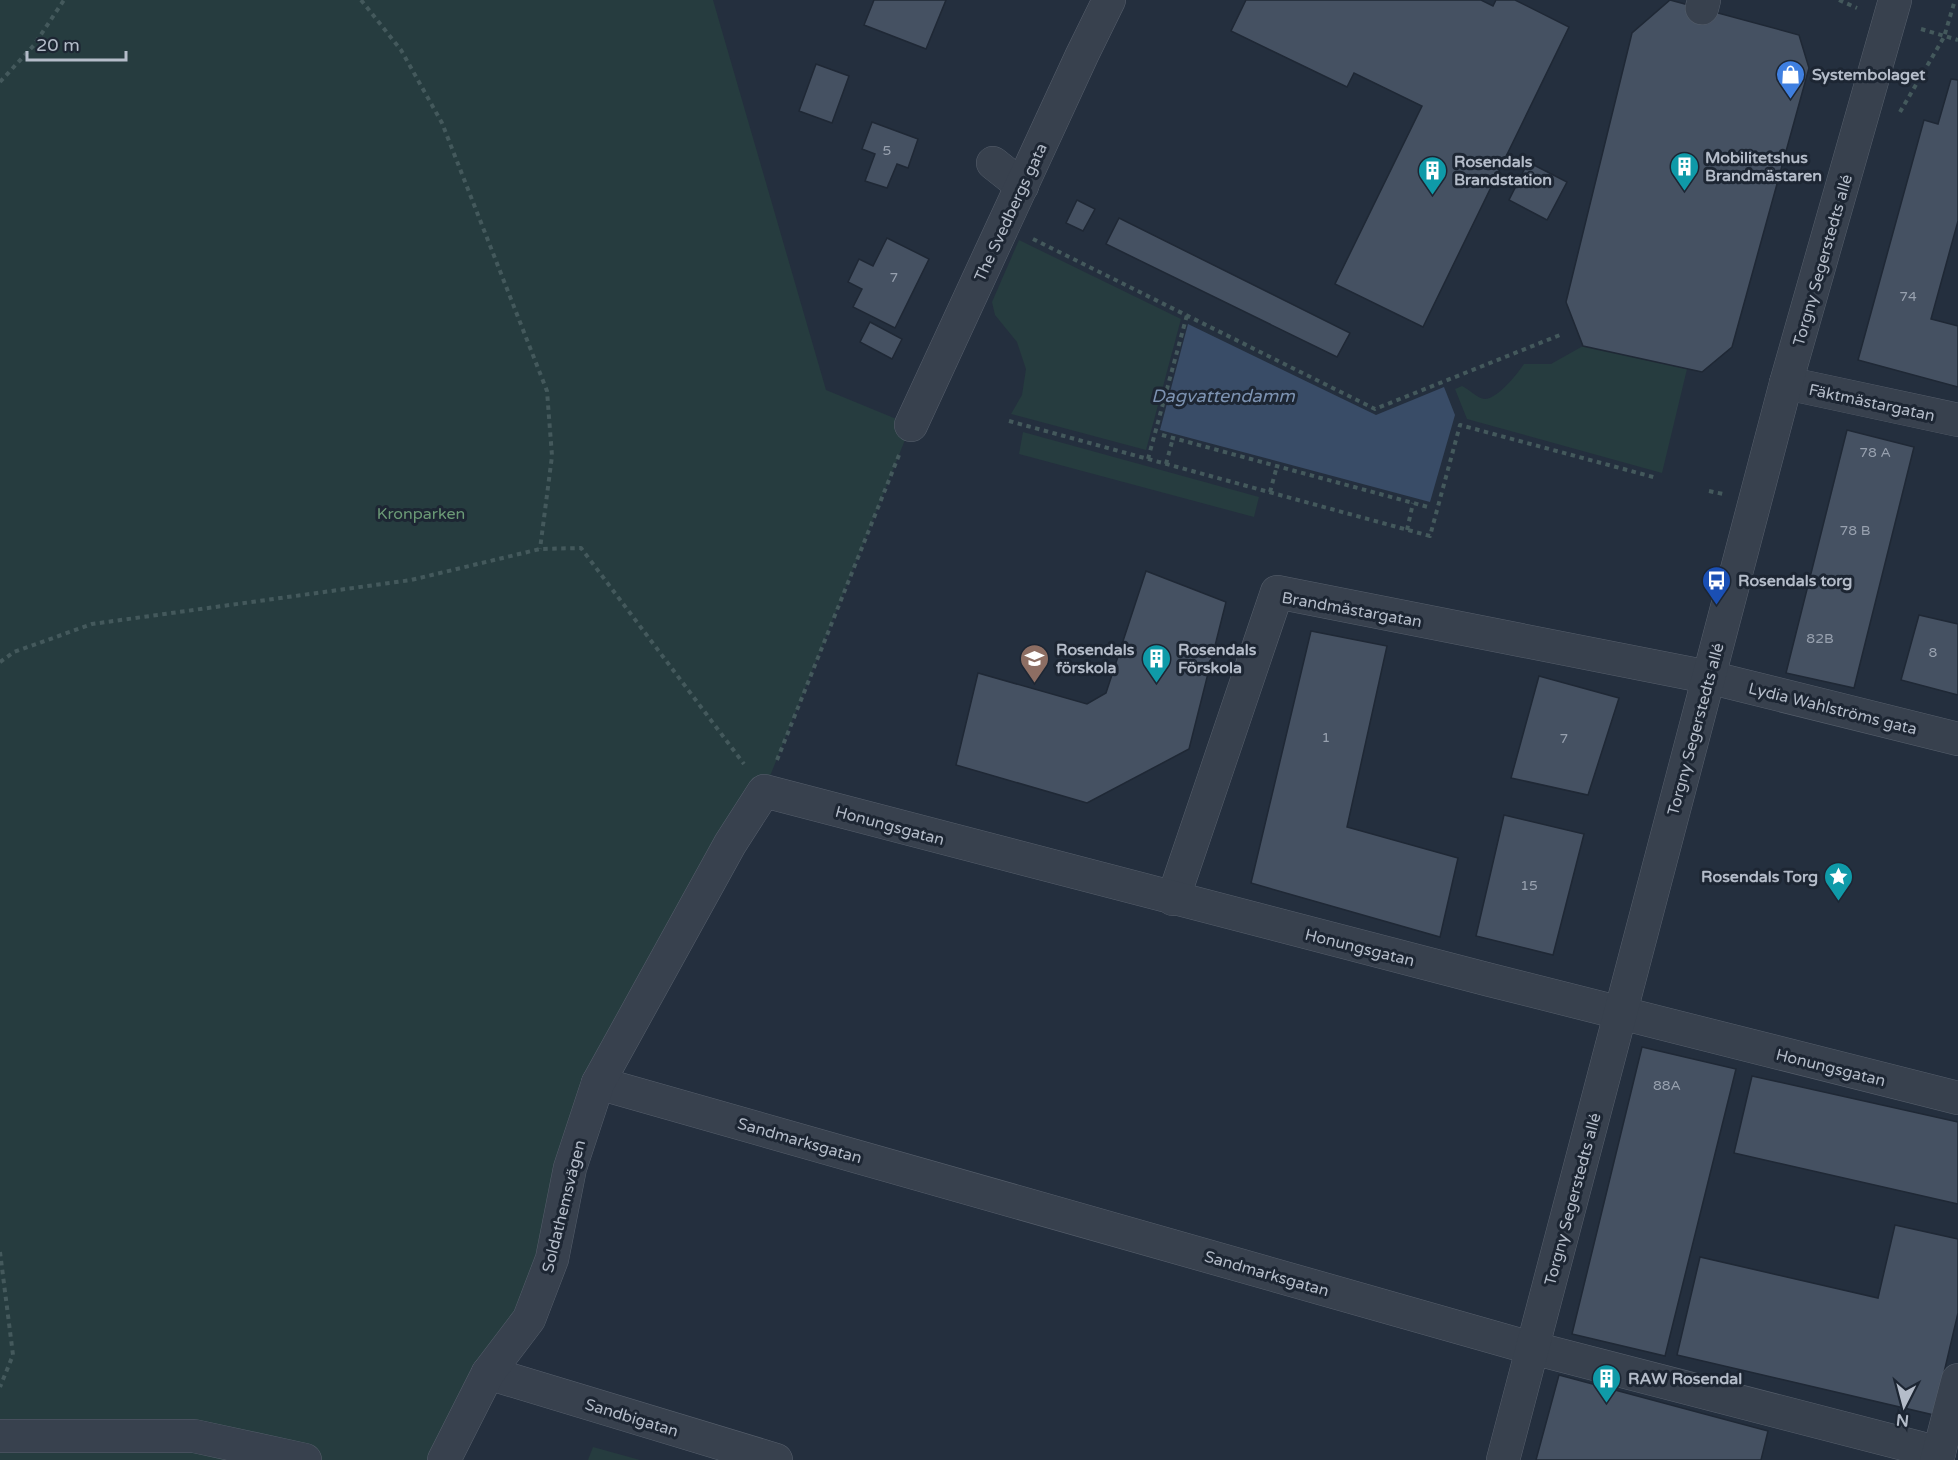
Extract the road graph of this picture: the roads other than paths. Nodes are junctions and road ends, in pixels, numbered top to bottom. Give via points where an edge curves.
1 (1109, 0) edge
2 (1895, 0) edge
3 (993, 163) dead end
4 (1022, 186) junction
5 (1786, 383) junction
6 (1958, 420) edge
7 (911, 425) road end
8 (1708, 677) junction
9 (1958, 739) edge
10 (764, 791) joint
11 (1173, 899) junction
12 (1620, 1014) junction
13 (598, 1083) junction
14 (1958, 1098) edge
15 (1533, 1348) junction
16 (488, 1373) junction
17 (1958, 1380) edge
18 (0, 1436) edge
19 (1938, 1457) edge
20 (305, 1460) edge
21 (444, 1460) edge
22 (776, 1460) edge
23 (1503, 1460) edge

1 - 4 street, The Svedbergs gata
2 - 5 street, Torgny Segerstedts allé
3 - 4 street
4 - 7 street, The Svedbergs gata
5 - 6 street, Fäktmästargatan
5 - 8 street, Torgny Segerstedts allé
8 - 9 street, Lydia Wahlströms gata
8 - 11 street, Brandmästargatan via 1277,592
8 - 12 street, Torgny Segerstedts allé
10 - 11 street, Honungsgatan
10 - 13 street, Soldathemsvägen via 730,844
11 - 12 street, Honungsgatan
12 - 14 street, Honungsgatan
12 - 15 street, Torgny Segerstedts allé
13 - 15 street, Sandmarksgatan
13 - 16 street, Soldathemsvägen via 570,1168 552,1259 529,1319
15 - 19 street, Sandmarksgatan
15 - 23 street, Torgny Segerstedts allé
16 - 21 street, Soldathemsvägen
16 - 22 street, Sandbigatan
17 - 19 street
18 - 20 street via 194,1436

